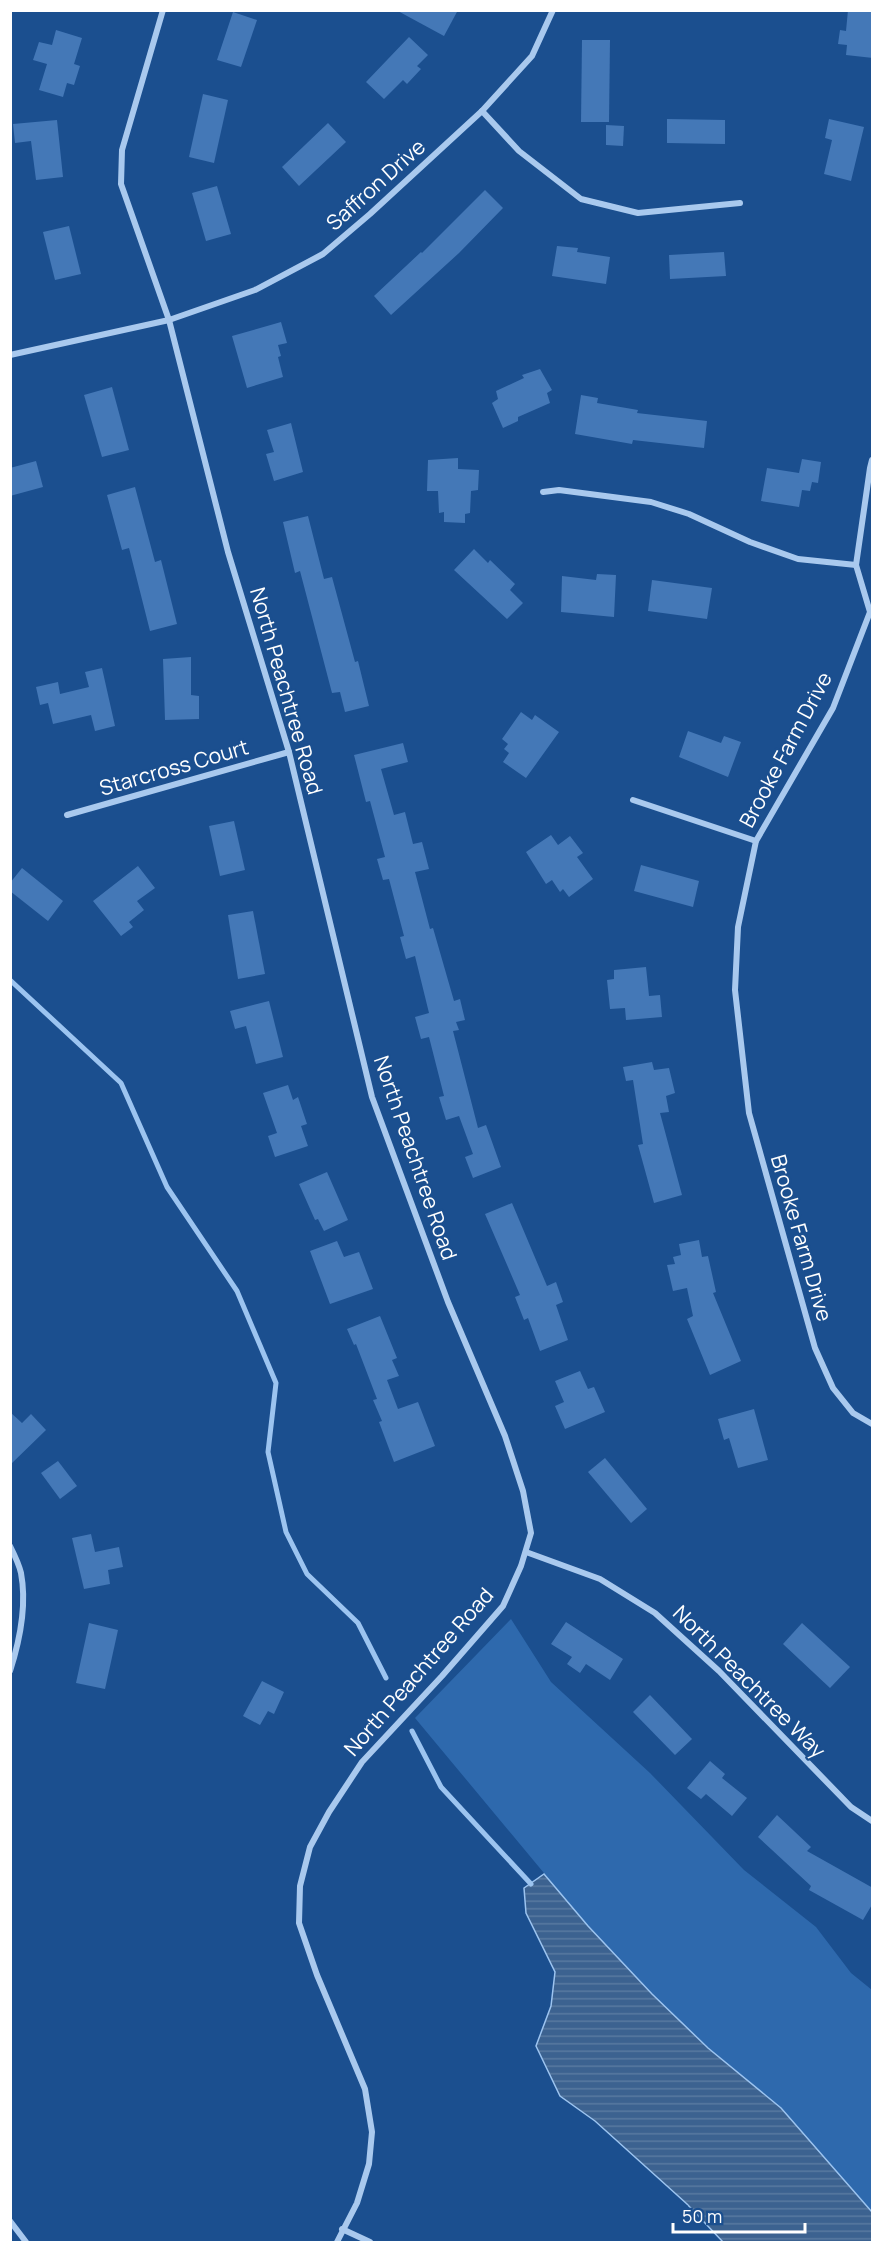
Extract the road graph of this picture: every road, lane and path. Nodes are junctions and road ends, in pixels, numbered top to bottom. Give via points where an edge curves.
1 (163, 10) edge
2 (553, 10) edge
3 (482, 111) junction
4 (740, 203) dead end
5 (169, 320) junction
6 (10, 355) edge
7 (873, 460) edge
8 (543, 492) dead end
9 (856, 565) junction
10 (289, 752) junction
11 (633, 800) dead end
12 (67, 815) dead end
13 (756, 841) junction
14 (873, 1424) edge
15 (10, 1546) edge
16 (526, 1552) junction
17 (10, 1671) edge
18 (873, 1821) edge
19 (10, 2221) edge
20 (342, 2229) junction
21 (26, 2242) edge
22 (338, 2242) edge
23 (370, 2242) edge

1 - 5 street, North Peachtree Road via 122,150 121,184
2 - 3 street, Saffron Drive via 532,56
3 - 4 street via 519,151 581,199 639,213
3 - 5 street, Saffron Drive via 323,254 255,290
5 - 6 street, Saffron Drive
5 - 10 street, North Peachtree Road via 228,552
7 - 9 street, Brooke Farm Drive
8 - 9 street via 559,490 651,502 798,559
9 - 13 street, Brooke Farm Drive via 870,612 833,708
10 - 12 street, Starcross Court
10 - 16 street, North Peachtree Road via 372,1097 448,1302 505,1436 523,1491 531,1533
11 - 13 street
13 - 14 street, Brooke Farm Drive via 738,927 735,990 749,1113 815,1348 833,1388 853,1413
15 - 17 street via 21,1571 23,1601 21,1631
16 - 18 street, North Peachtree Way via 600,1579 655,1613 719,1671 851,1807
16 - 20 street, North Peachtree Road via 503,1606 362,1762 310,1847 300,1887 299,1923 365,2088 372,2132 369,2164 357,2203
19 - 21 street
20 - 22 street, North Peachtree Road
20 - 23 street

